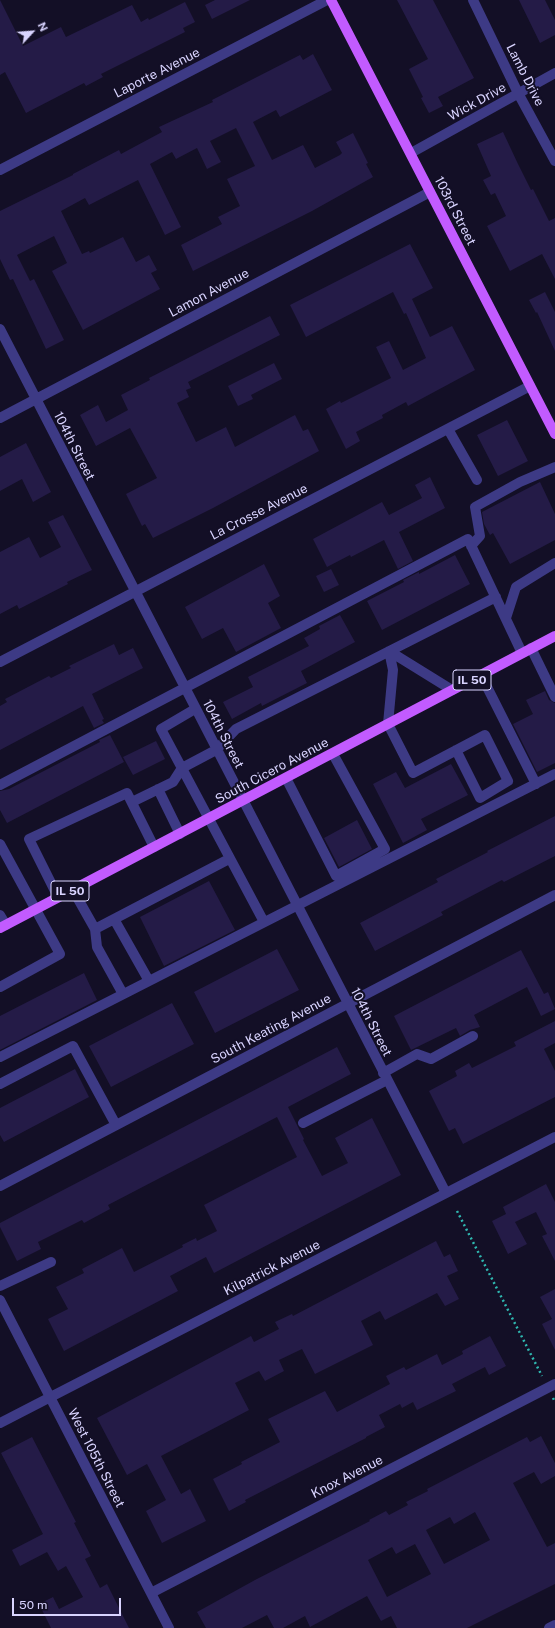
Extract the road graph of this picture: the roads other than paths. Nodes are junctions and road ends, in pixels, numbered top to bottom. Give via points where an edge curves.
1 (326, 0) edge
2 (332, 0) edge
3 (473, 0) edge
4 (555, 73) edge
5 (518, 93) junction
6 (411, 154) junction
7 (555, 161) edge
8 (0, 170) edge
9 (430, 192) junction
10 (0, 329) edge
11 (530, 386) junction
12 (36, 400) junction
13 (0, 418) edge
14 (448, 429) junction
15 (555, 434) edge
16 (555, 466) edge
17 (477, 480) dead end
18 (471, 546) junction
19 (555, 563) edge
20 (135, 592) junction
21 (496, 597) junction
22 (506, 618) junction
23 (555, 636) edge
24 (389, 651) junction
25 (527, 651) junction
26 (0, 662) edge
27 (481, 675) junction
28 (184, 688) junction
29 (452, 690) junction
30 (555, 697) edge
31 (195, 710) junction
32 (388, 724) junction
33 (216, 750) junction
34 (456, 750) junction
35 (333, 754) junction
36 (182, 768) junction
37 (555, 774) edge
38 (286, 778) junction
39 (536, 784) junction
40 (0, 785) edge
41 (158, 789) junction
42 (480, 798) junction
43 (243, 801) junction
44 (132, 802) junction
45 (486, 809) junction
46 (209, 818) junction
47 (180, 834) junction
48 (0, 844) edge
49 (154, 847) junction
50 (229, 858) junction
51 (73, 890) junction
52 (555, 895) edge
53 (58, 897) junction
54 (296, 906) junction
55 (35, 909) junction
56 (0, 915) edge
57 (114, 919) junction
58 (264, 922) junction
59 (3, 926) edge
60 (95, 929) junction
61 (149, 981) junction
62 (0, 987) edge
63 (123, 994) junction
64 (347, 1003) junction
65 (473, 1036) dead end
66 (0, 1056) edge
67 (385, 1077) junction
68 (0, 1084) edge
69 (303, 1123) dead end
70 (116, 1125) junction
71 (555, 1137) edge
72 (0, 1186) edge
73 (446, 1193) junction
74 (51, 1262) dead end
75 (0, 1286) edge
76 (2, 1307) edge
77 (555, 1384) edge
78 (50, 1397) junction
79 (0, 1423) edge
80 (151, 1593) junction
81 (555, 1625) edge
82 (169, 1628) edge
83 (549, 1628) edge

1 - 8 street, Laporte Avenue
2 - 6 main road, 103rd Street
3 - 5 street, Lamb Drive
4 - 5 street, Wick Drive
5 - 6 street, Wick Drive
5 - 7 street, Lamb Drive
6 - 9 main road, 103rd Street
9 - 11 main road, 103rd Street
9 - 12 street, Lamon Avenue
10 - 12 street, 104th Street
11 - 14 street, La Crosse Avenue
11 - 15 main road, 103rd Street
12 - 13 street, Lamon Avenue
12 - 20 street, 104th Street
14 - 17 street
14 - 20 street, La Crosse Avenue
16 - 18 street via 476,507 480,536
18 - 21 street
18 - 28 street via 468,539
19 - 22 street via 516,587
20 - 26 street, La Crosse Avenue
20 - 28 street, 104th Street
21 - 22 street
21 - 24 street
22 - 25 street
23 - 25 main road, South Cicero Avenue / IL 50
24 - 29 street
24 - 32 street via 393,670
24 - 33 street via 236,729
25 - 27 main road, South Cicero Avenue / IL 50
25 - 30 street
27 - 29 main road, South Cicero Avenue / IL 50
27 - 39 street
28 - 31 street, 104th Street
28 - 40 street
29 - 32 main road, South Cicero Avenue / IL 50
31 - 33 street, 104th Street
31 - 36 street via 161,729
32 - 34 street via 413,773
32 - 35 main road, South Cicero Avenue / IL 50
33 - 36 street
33 - 43 street, 104th Street
34 - 42 street
34 - 42 street via 485,735 508,781
35 - 38 main road, South Cicero Avenue / IL 50
35 - 38 street via 385,849 336,876
36 - 41 street via 173,782
36 - 46 street
37 - 39 street
38 - 43 main road, South Cicero Avenue / IL 50
39 - 45 street
41 - 44 street
41 - 47 street
42 - 45 street
43 - 46 main road, South Cicero Avenue / IL 50
43 - 54 street, 104th Street
44 - 49 street
44 - 53 street via 127,792 29,839
45 - 54 street
46 - 47 main road, South Cicero Avenue / IL 50
46 - 50 street
47 - 49 main road, South Cicero Avenue / IL 50
48 - 55 street
49 - 51 main road, South Cicero Avenue / IL 50
50 - 57 street
50 - 58 street
51 - 53 main road, South Cicero Avenue / IL 50
51 - 60 street
52 - 64 street, South Keating Avenue
53 - 55 main road, South Cicero Avenue / IL 50
54 - 58 street
54 - 64 street, 104th Street
55 - 59 main road, South Cicero Avenue / IL 50
55 - 62 street via 60,954
56 - 59 street
57 - 60 street
57 - 61 street
58 - 61 street
60 - 63 street via 97,947
61 - 63 street
63 - 66 street
64 - 67 street, 104th Street
64 - 70 street, South Keating Avenue
65 - 67 street via 431,1059 417,1054
67 - 69 street
67 - 73 street, 104th Street
68 - 70 street via 73,1046
70 - 72 street, South Keating Avenue
71 - 73 street, Kilpatrick Avenue
73 - 78 street, Kilpatrick Avenue
74 - 75 street
76 - 78 street, West 105th Street
77 - 80 street, Knox Avenue
78 - 79 street, Kilpatrick Avenue
78 - 80 street, West 105th Street
80 - 82 street, West 105th Street
81 - 83 street

